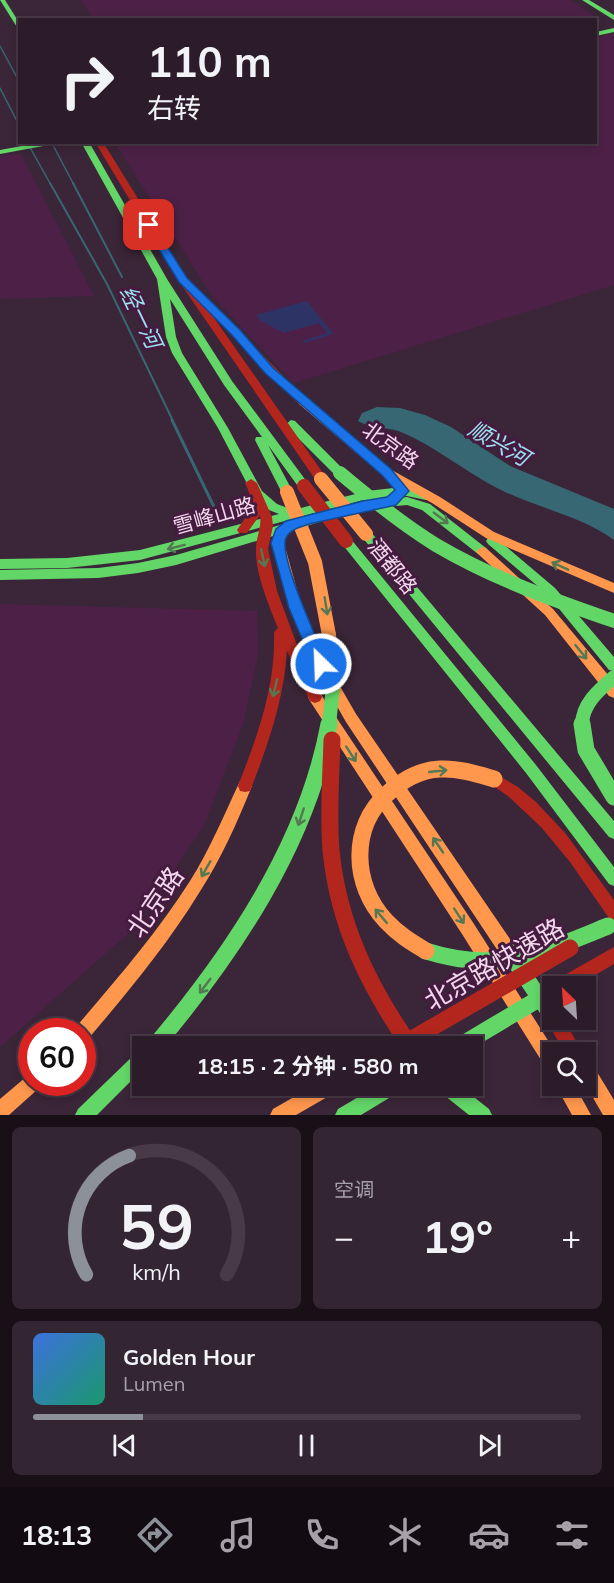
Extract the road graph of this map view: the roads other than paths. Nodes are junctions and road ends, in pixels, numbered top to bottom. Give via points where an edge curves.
1 (2, 0) edge
2 (13, 0) edge
3 (585, 0) edge
4 (592, 0) edge
5 (614, 14) edge
6 (24, 18) edge
7 (614, 18) edge
8 (18, 27) edge
9 (614, 30) edge
10 (597, 34) edge
11 (52, 144) edge
12 (86, 144) edge
13 (100, 144) edge
14 (0, 152) edge
15 (162, 279) junction
16 (183, 280) junction
17 (228, 383) junction
18 (255, 386) junction
19 (386, 472) junction
20 (251, 483) junction
21 (402, 491) junction
22 (436, 500) junction
23 (391, 501) junction
24 (464, 518) junction
25 (291, 519) junction
26 (265, 527) junction
27 (244, 535) junction
28 (0, 564) edge
29 (0, 575) edge
30 (614, 588) edge
31 (277, 609) junction
32 (614, 621) edge
33 (614, 666) edge
34 (614, 676) edge
35 (614, 692) edge
36 (332, 701) junction
37 (614, 797) edge
38 (614, 832) edge
39 (614, 879) edge
40 (612, 920) edge
41 (614, 955) edge
42 (579, 976) edge
43 (542, 998) edge
44 (542, 1001) edge
45 (95, 1018) edge
46 (164, 1036) edge
47 (403, 1036) edge
48 (417, 1036) edge
49 (477, 1036) edge
50 (542, 1046) edge
51 (132, 1069) edge
52 (596, 1086) edge
53 (18, 1095) edge
54 (312, 1096) edge
55 (376, 1096) edge
56 (459, 1096) edge
57 (572, 1096) edge
58 (0, 1111) edge
59 (84, 1115) edge
60 (279, 1115) edge
61 (344, 1115) edge
62 (483, 1115) edge
63 (582, 1115) edge
64 (613, 1115) edge

1 - 8 main road
2 - 6 main road
3 - 7 main road
4 - 5 main road
9 - 10 main road
11 - 14 main road
12 - 15 main road, 酒都路
13 - 16 main road, 酒都路
15 - 17 main road, 酒都路
15 - 20 main road via 177,353
16 - 18 main road, 酒都路
16 - 19 main road, 北京路 via 269,371
17 -> 36 main road, bridge via 301,518 315,556 326,601
17 - 39 main road, 酒都路, bridge via 346,542 531,769
18 - 32 main road, bridge via 382,510 450,555 508,585
18 - 38 main road, 酒都路, bridge via 321,479
19 - 21 main road
19 - 22 main road, 北京路
20 - 25 main road via 265,502
20 - 26 main road
20 - 27 main road via 258,507
21 - 22 main road, 雪峰山路
21 - 23 main road
21 - 25 main road, 雪峰山路 via 367,495
22 - 24 main road, 北京路
23 - 25 main road
23 -> 35 main road via 426,507 498,563 549,612
30 -> 24 main road, 北京路 via 490,535
24 - 33 main road via 551,591
25 - 26 main road, 雪峰山路
44 -> 25 main road via 351,718 321,664 296,608 278,543 280,533
26 - 27 main road, 雪峰山路
26 -> 31 main road via 262,554
27 -> 28 main road, 雪峰山路 via 110,560
27 - 29 main road, 雪峰山路 via 138,568
31 -> 45 main road, 北京路 via 283,647 264,735 250,778 207,868 152,951
31 -> 50 main road via 318,703
34 - 37 main road, bridge via 589,699 583,744 594,769
36 -> 46 main road, bridge via 321,757 297,831 263,900 227,957
36 - 47 main road, bridge via 333,867 346,924 364,974
40 -> 40 main road, bridge via 523,957 492,964 431,953 401,938 378,914 364,891 358,867 359,842 366,819 397,784 420,773 440,769 494,779 514,789 536,809
40 - 48 main road, 北京路快速路, bridge
41 - 42 main road
43 - 49 main road, bridge
51 - 59 main road
52 - 64 main road
53 - 58 main road
54 - 60 main road
55 - 61 main road
56 - 62 main road
57 - 63 main road

